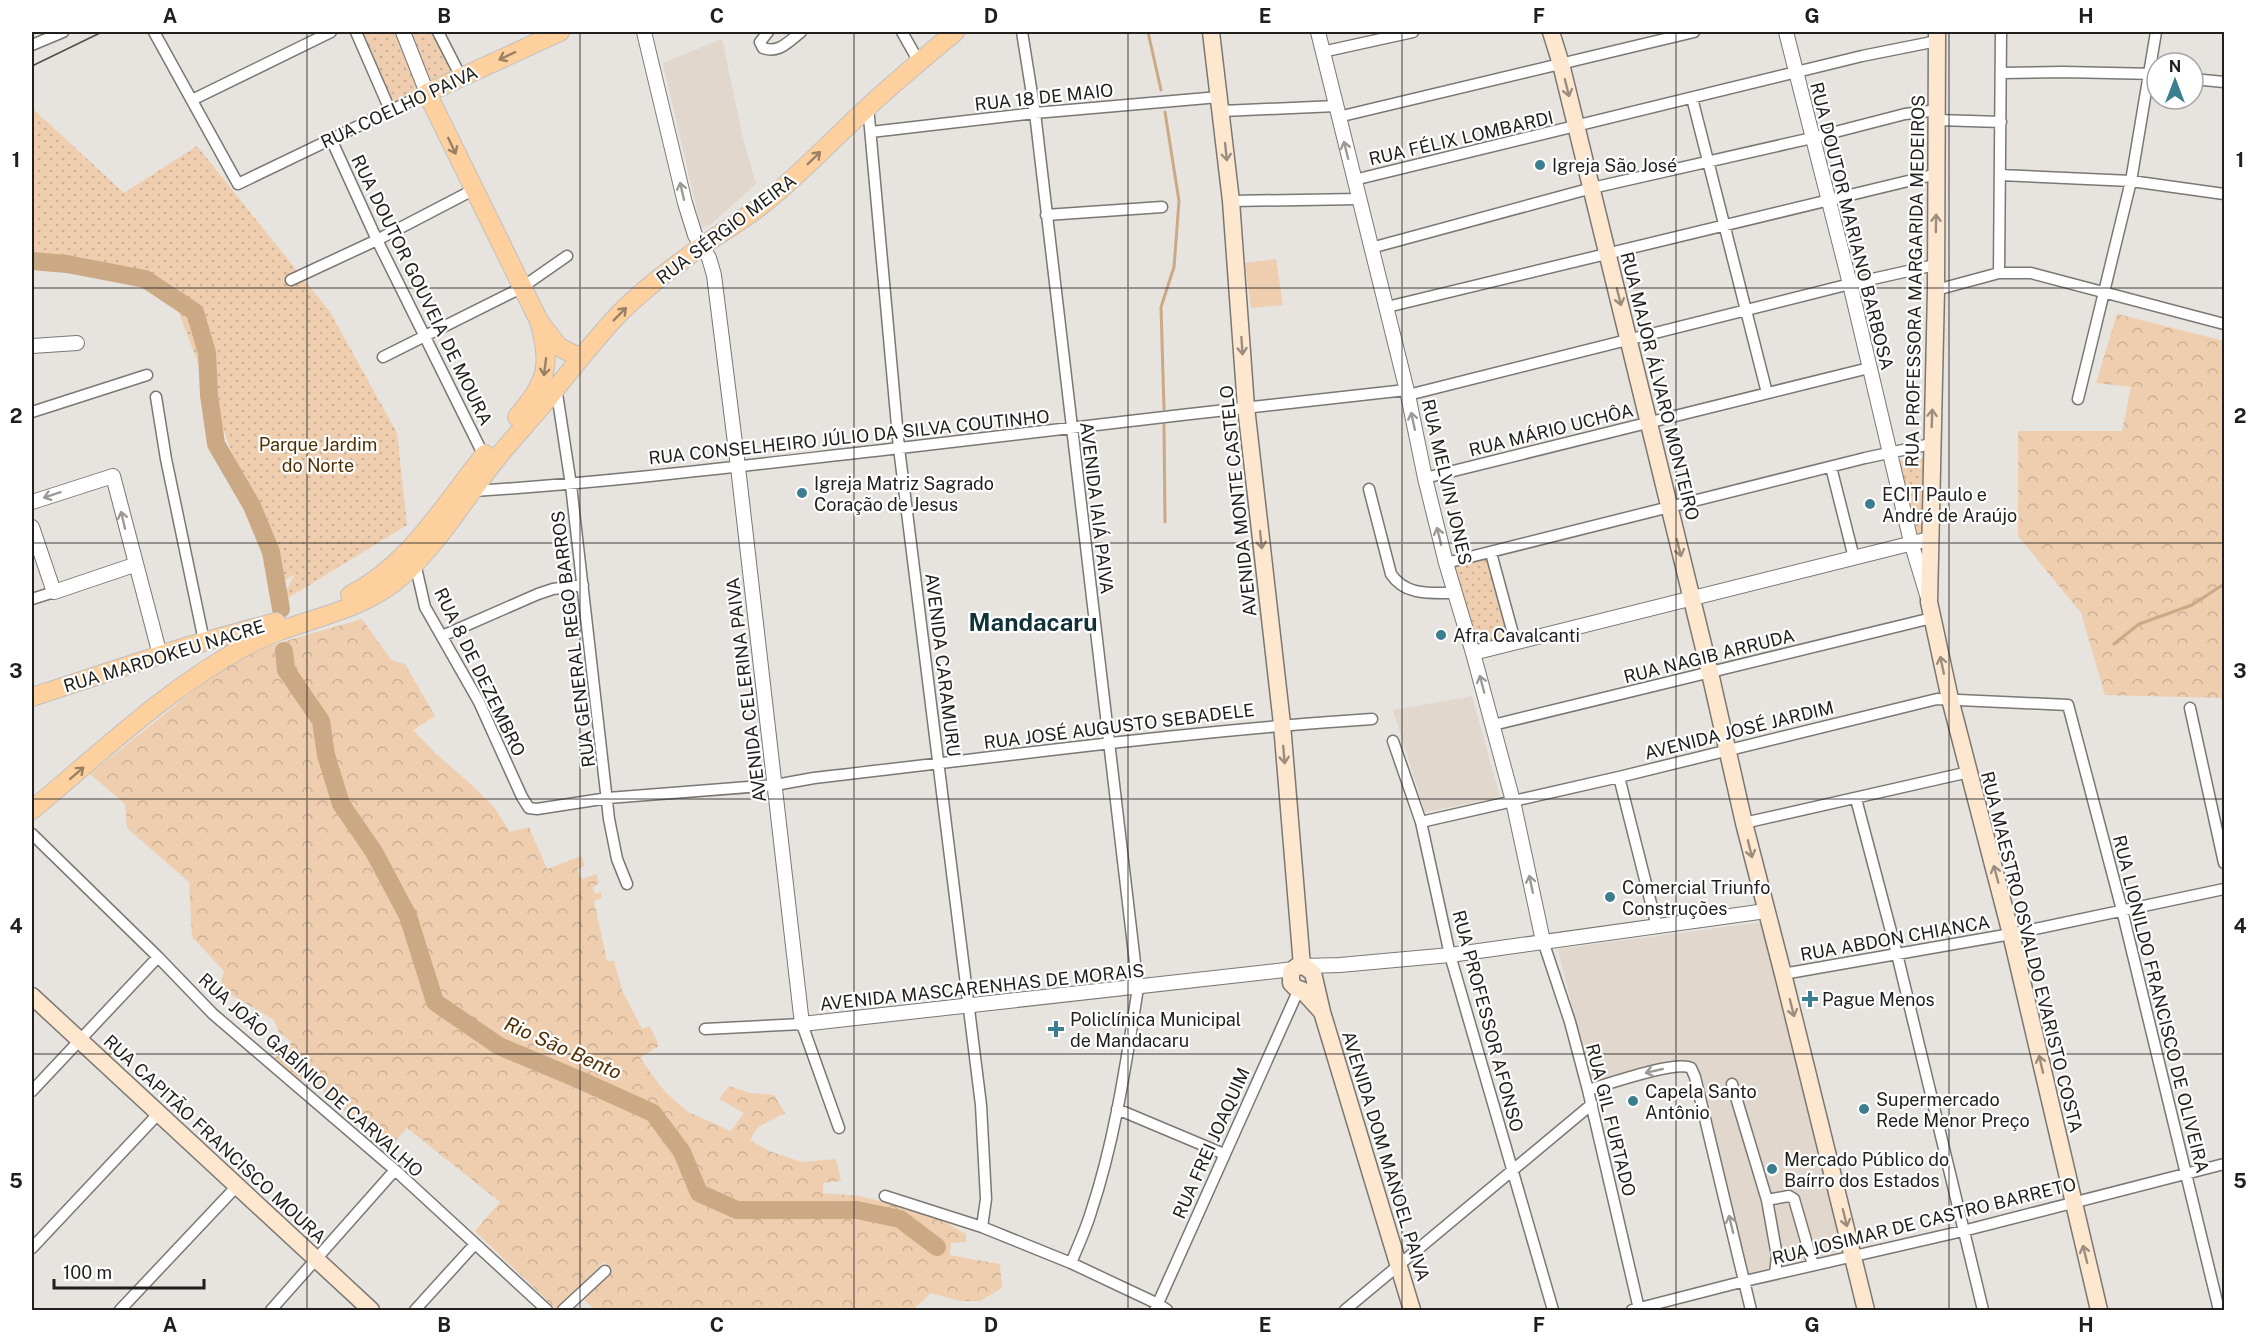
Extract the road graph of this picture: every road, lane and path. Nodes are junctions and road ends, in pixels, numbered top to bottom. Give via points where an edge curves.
1 (63, 32) edge
2 (154, 32) edge
3 (331, 32) edge
4 (356, 32) edge
5 (403, 32) edge
6 (438, 32) edge
7 (560, 32) edge
8 (644, 32) edge
9 (768, 32) edge
10 (801, 32) edge
11 (902, 32) edge
12 (955, 32) edge
13 (1022, 32) edge
14 (1211, 32) edge
15 (1318, 32) edge
16 (1413, 32) edge
17 (1551, 32) edge
18 (1694, 32) edge
19 (1786, 32) edge
20 (2001, 32) edge
21 (2156, 32) edge
22 (1937, 36) edge
23 (32, 45) edge
24 (2155, 51) edge
25 (1322, 52) junction
26 (919, 62) junction
27 (1561, 64) junction
28 (1796, 73) junction
29 (2001, 73) junction
30 (2145, 74) edge
31 (461, 77) junction
32 (2205, 80) edge
33 (2224, 82) edge
34 (427, 93) junction
35 (1692, 98) junction
36 (192, 100) junction
37 (1220, 104) junction
38 (868, 106) junction
39 (390, 110) junction
40 (2146, 111) edge
41 (1337, 112) junction
42 (1035, 113) junction
43 (1938, 115) junction
44 (2001, 122) junction
45 (1576, 127) junction
46 (872, 132) junction
47 (1812, 138) junction
48 (331, 139) junction
49 (1709, 162) junction
50 (1937, 174) junction
51 (2000, 175) junction
52 (1354, 180) junction
53 (2132, 181) junction
54 (1592, 188) junction
55 (473, 190) junction
56 (2224, 194) edge
57 (1359, 199) junction
58 (1231, 201) junction
59 (1828, 201) junction
60 (1162, 207) dead end
61 (1046, 214) junction
62 (1726, 225) junction
63 (377, 240) junction
64 (702, 246) junction
65 (1371, 248) junction
66 (1608, 255) junction
67 (567, 256) dead end
68 (1935, 265) junction
69 (1999, 273) junction
70 (291, 279) dead end
71 (1850, 284) junction
72 (521, 288) junction
73 (1936, 290) junction
74 (2105, 293) junction
75 (1386, 307) junction
76 (1746, 310) junction
77 (538, 321) junction
78 (2224, 324) edge
79 (424, 335) junction
80 (1629, 338) junction
81 (77, 344) dead end
82 (32, 346) edge
83 (383, 357) dead end
84 (581, 358) junction
85 (1869, 368) junction
86 (147, 375) dead end
87 (556, 387) junction
88 (1407, 392) junction
89 (1767, 393) junction
90 (156, 397) dead end
91 (2078, 399) dead end
92 (1246, 407) junction
93 (32, 412) edge
94 (1650, 423) junction
95 (1070, 429) junction
96 (1932, 444) junction
97 (899, 448) junction
98 (1890, 452) junction
99 (484, 456) junction
100 (738, 467) junction
101 (1831, 467) junction
102 (1425, 478) junction
103 (572, 484) junction
104 (1369, 489) dead end
105 (474, 491) junction
106 (32, 502) edge
107 (1669, 507) junction
108 (32, 527) edge
109 (1929, 539) junction
110 (1911, 542) junction
111 (1491, 553) junction
112 (1854, 558) junction
113 (415, 563) junction
114 (1446, 563) junction
115 (134, 565) junction
116 (583, 585) junction
117 (54, 592) junction
118 (1455, 593) junction
119 (1692, 597) junction
120 (32, 599) edge
121 (1930, 610) junction
122 (442, 636) junction
123 (204, 641) junction
124 (1515, 641) junction
125 (185, 647) junction
126 (1473, 652) junction
127 (160, 655) junction
128 (1710, 673) junction
129 (198, 676) junction
130 (32, 697) edge
131 (1950, 699) junction
132 (2068, 705) joint
133 (2190, 708) dead end
134 (1372, 718) dead end
135 (1282, 724) junction
136 (1493, 725) junction
137 (1394, 741) dead end
138 (1110, 744) junction
139 (1729, 750) junction
140 (939, 764) junction
141 (1969, 772) junction
142 (1619, 777) junction
143 (775, 785) junction
144 (608, 798) junction
145 (1856, 799) junction
146 (1513, 801) junction
147 (548, 807) joint
148 (32, 810) edge
149 (1421, 822) junction
150 (1744, 824) junction
151 (32, 834) edge
152 (2224, 863) edge
153 (627, 884) dead end
154 (2224, 889) edge
155 (2122, 910) junction
156 (1766, 911) junction
157 (1656, 927) junction
158 (2011, 934) junction
159 (1543, 941) junction
160 (1897, 954) junction
161 (1450, 955) junction
162 (158, 957) junction
163 (1784, 974) junction
164 (1302, 978) junction
165 (1138, 988) junction
166 (32, 996) edge
167 (969, 1006) junction
168 (802, 1024) junction
169 (705, 1029) dead end
170 (79, 1041) junction
171 (1732, 1084) dead end
172 (1588, 1090) junction
173 (32, 1091) edge
174 (1592, 1104) junction
175 (1118, 1109) junction
176 (159, 1113) junction
177 (839, 1128) dead end
178 (1224, 1154) junction
179 (2224, 1164) edge
180 (395, 1170) junction
181 (1511, 1170) junction
182 (2186, 1173) junction
183 (237, 1186) junction
184 (885, 1196) dead end
185 (1767, 1200) junction
186 (2072, 1203) junction
187 (982, 1227) junction
188 (1963, 1231) junction
189 (475, 1244) junction
190 (32, 1248) edge
191 (1854, 1255) junction
192 (317, 1260) junction
193 (1071, 1263) junction
194 (1398, 1264) junction
195 (1813, 1265) junction
196 (605, 1271) dead end
197 (1775, 1274) junction
198 (1745, 1281) junction
199 (1160, 1308) edge
200 (1636, 1310) edge
201 (120, 1311) edge
202 (271, 1311) edge
203 (371, 1311) edge
204 (415, 1311) edge
205 (546, 1311) edge
206 (563, 1311) edge
207 (1345, 1311) edge
208 (1412, 1311) edge
209 (1553, 1311) edge
210 (1752, 1311) edge
211 (1866, 1311) edge
212 (1983, 1311) edge
213 (2099, 1311) edge
214 (2219, 1311) edge

1 - 23 street
2 - 36 street
3 - 36 street
4 - 39 street
5 - 34 street
6 - 31 street
7 -> 31 main road, RUA COELHO PAIVA
64 -> 8 street, AVENIDA CELERINA PAIVA via 685,203
9 - 10 street via 760,42 770,51
11 - 26 street
12 - 26 main road, RUA SÉRGIO MEIRA
13 - 42 street, AVENIDA IAIÁ PAIVA
14 - 37 main road, AVENIDA MONTE CASTELO
15 - 25 street, RUA MELVIN JONES
16 - 25 street
17 - 27 main road, RUA MAJOR ÁLVARO MONTEIRO
18 - 27 street, RUA 18 DE MAIO
19 - 28 street, RUA DOUTOR MARIANO BARBOSA
20 - 29 street
21 - 24 street
22 - 28 street, RUA FÉLIX LOMBARDI
22 - 43 main road, RUA PROFESSORA MARGARIDA MEDEIROS
25 - 41 street, RUA MELVIN JONES
26 - 38 main road, RUA SÉRGIO MEIRA
27 - 41 street, RUA 18 DE MAIO
27 -> 45 main road, RUA MAJOR ÁLVARO MONTEIRO
28 - 35 street, RUA FÉLIX LOMBARDI
28 - 47 street, RUA DOUTOR MARIANO BARBOSA
29 - 30 street
29 - 44 street
31 - 34 main road, RUA COELHO PAIVA
32 - 33 street
34 - 39 street, RUA COELHO PAIVA
34 -> 55 main road
35 - 45 street, RUA FÉLIX LOMBARDI
35 - 49 street
36 - 48 street, RUA COELHO PAIVA via 238,184
37 - 41 street, RUA 18 DE MAIO
37 - 42 street, RUA 18 DE MAIO
37 -> 58 main road, AVENIDA MONTE CASTELO
38 - 46 street, AVENIDA CARAMURU
64 -> 38 main road, RUA SÉRGIO MEIRA via 789,183
39 - 48 street, RUA COELHO PAIVA
40 - 53 street
52 -> 41 street, RUA MELVIN JONES
42 - 46 street, RUA 18 DE MAIO
42 - 61 street, AVENIDA IAIÁ PAIVA
43 - 44 street
43 - 47 street via 1905,114
43 - 50 main road, RUA PROFESSORA MARGARIDA MEDEIROS
44 - 51 street
45 - 52 street, RUA FÉLIX LOMBARDI
45 - 54 main road, RUA MAJOR ÁLVARO MONTEIRO
46 - 97 street, AVENIDA CARAMURU
47 - 49 street
47 - 59 street, RUA DOUTOR MARIANO BARBOSA
48 - 63 street, RUA DOUTOR GOUVEIA DE MOURA
49 - 54 street
49 - 62 street
50 - 59 street
68 -> 50 main road, RUA PROFESSORA MARGARIDA MEDEIROS
51 - 53 street
51 - 69 street
52 - 57 street, RUA MELVIN JONES
53 - 56 street
53 - 74 street
54 - 65 street
54 - 66 main road, RUA MAJOR ÁLVARO MONTEIRO
55 - 63 street
55 - 72 main road
57 - 58 street
57 - 65 street, RUA MELVIN JONES
58 -> 92 main road, AVENIDA MONTE CASTELO
59 - 62 street
59 - 71 street, RUA DOUTOR MARIANO BARBOSA
60 - 61 street
61 - 95 street, AVENIDA IAIÁ PAIVA
62 - 66 street
62 - 76 street
63 - 70 street
63 - 79 street, RUA DOUTOR GOUVEIA DE MOURA
84 -> 64 main road, RUA SÉRGIO MEIRA via 649,287
64 - 100 street, AVENIDA CELERINA PAIVA via 714,275
65 - 75 street, RUA MELVIN JONES
66 - 75 street
66 -> 80 main road, RUA MAJOR ÁLVARO MONTEIRO
67 - 72 street
68 - 71 street, RUA CONSELHEIRO JÚLIO DA SILVA COUTINHO
68 - 73 main road, RUA PROFESSORA MARGARIDA MEDEIROS
69 - 73 street
69 - 74 street via 2046,276
71 - 76 street, RUA CONSELHEIRO JÚLIO DA SILVA COUTINHO
71 - 85 street, RUA DOUTOR MARIANO BARBOSA
72 - 77 main road
72 - 79 street
96 -> 73 main road, RUA PROFESSORA MARGARIDA MEDEIROS
74 - 78 street
74 - 91 street
75 - 88 street, RUA MELVIN JONES
76 - 80 street, RUA CONSELHEIRO JÚLIO DA SILVA COUTINHO
76 - 89 street
77 - 84 main road via 559,347
77 -> 99 main road, RUA MARDOKEU NACRE via 546,352 545,374 525,408
79 - 83 street
79 - 99 street, RUA DOUTOR GOUVEIA DE MOURA
80 - 88 street, RUA CONSELHEIRO JÚLIO DA SILVA COUTINHO
80 - 94 main road, RUA MAJOR ÁLVARO MONTEIRO
81 - 82 street
84 - 87 main road, RUA SÉRGIO MEIRA
85 - 89 street, RUA MÁRIO UCHÔA
85 - 98 street, RUA DOUTOR MARIANO BARBOSA
86 - 93 street
87 - 103 street, RUA GENERAL REGO BARROS
87 - 105 main road, RUA SÉRGIO MEIRA
88 - 92 street, RUA CONSELHEIRO JÚLIO DA SILVA COUTINHO
102 -> 88 street, RUA MELVIN JONES
89 - 94 street, RUA MÁRIO UCHÔA
90 - 123 street
92 - 95 street, RUA CONSELHEIRO JÚLIO DA SILVA COUTINHO
92 -> 135 main road, AVENIDA MONTE CASTELO
94 - 102 street, RUA MÁRIO UCHÔA
94 - 107 main road, RUA MAJOR ÁLVARO MONTEIRO
95 - 97 street, RUA CONSELHEIRO JÚLIO DA SILVA COUTINHO
95 - 138 street, AVENIDA IAIÁ PAIVA
96 - 98 street
96 - 109 main road, RUA PROFESSORA MARGARIDA MEDEIROS
97 - 100 street, RUA CONSELHEIRO JÚLIO DA SILVA COUTINHO
97 - 140 street, AVENIDA CARAMURU
98 - 101 street
98 - 110 street, RUA DOUTOR MARIANO BARBOSA
99 - 123 main road, RUA MARDOKEU NACRE via 419,539 368,586 336,603
100 - 103 street, RUA CONSELHEIRO JÚLIO DA SILVA COUTINHO
100 - 143 street, AVENIDA CELERINA PAIVA
101 - 107 street
101 - 112 street
114 -> 102 street, RUA MELVIN JONES
103 - 105 street, RUA CONSELHEIRO JÚLIO DA SILVA COUTINHO
103 - 116 street, RUA GENERAL REGO BARROS
104 - 118 street via 1397,584 1419,592
105 - 113 main road, RUA SÉRGIO MEIRA
115 -> 106 street via 113,476
107 - 111 street
107 -> 119 main road, RUA MAJOR ÁLVARO MONTEIRO
108 - 117 street
109 - 110 street
109 - 121 main road, RUA PROFESSORA MARGARIDA MEDEIROS
110 - 112 street
110 - 121 street, RUA DOUTOR MARIANO BARBOSA
111 - 114 street
111 - 124 street
112 - 119 street
113 - 122 street, RUA 8 DE DEZEMBRO via 425,607
113 - 129 main road, RUA SÉRGIO MEIRA via 361,604 282,628
114 - 118 street, RUA MELVIN JONES
115 - 117 street
115 - 127 street
116 - 122 street via 538,594
116 - 144 street, RUA GENERAL REGO BARROS
117 - 120 street
118 - 126 street, RUA MELVIN JONES
119 - 124 street
119 - 128 main road, RUA MAJOR ÁLVARO MONTEIRO
121 - 128 street, RUA NAGIB ARRUDA
131 -> 121 main road, RUA MAESTRO OSVALDO EVARISTO COSTA
122 - 147 street, RUA 8 DE DEZEMBRO via 479,702 525,805
123 - 125 main road, RUA MARDOKEU NACRE
124 - 126 street
125 - 127 main road, RUA MARDOKEU NACRE
125 - 129 main road via 195,661
136 -> 126 street, RUA MELVIN JONES
127 - 130 main road, RUA MARDOKEU NACRE
128 - 136 street, RUA NAGIB ARRUDA
128 - 139 main road, RUA MAJOR ÁLVARO MONTEIRO
148 -> 129 main road, RUA SÉRGIO MEIRA
131 - 132 street, AVENIDA JOSÉ JARDIM
131 - 139 street, AVENIDA JOSÉ JARDIM via 1901,707
131 - 141 main road, RUA MAESTRO OSVALDO EVARISTO COSTA
132 - 155 street, RUA LIONILDO FRANCISCO DE OLIVEIRA
133 - 152 street
134 - 135 street, RUA JOSÉ AUGUSTO SEBADELE
135 - 138 street, RUA JOSÉ AUGUSTO SEBADELE
135 -> 164 main road, AVENIDA MONTE CASTELO
136 - 146 street, RUA MELVIN JONES
137 - 149 street, RUA PROFESSOR AFONSO
138 - 140 street, RUA JOSÉ AUGUSTO SEBADELE
138 - 165 street, AVENIDA IAIÁ PAIVA
139 - 142 street, AVENIDA JOSÉ JARDIM
139 - 150 main road, RUA MAJOR ÁLVARO MONTEIRO
140 - 143 street, RUA JOSÉ AUGUSTO SEBADELE
140 - 167 street, AVENIDA CARAMURU
141 - 145 street
158 -> 141 main road, RUA MAESTRO OSVALDO EVARISTO COSTA
142 - 146 street, AVENIDA JOSÉ JARDIM
142 - 157 street
143 - 144 street, RUA JOSÉ AUGUSTO SEBADELE
143 - 168 street, AVENIDA CELERINA PAIVA
144 - 147 street, RUA JOSÉ AUGUSTO SEBADELE
144 - 153 street, RUA GENERAL REGO BARROS via 617,859
145 - 150 street
145 - 160 street
146 - 149 street, AVENIDA JOSÉ JARDIM
159 -> 146 street, RUA MELVIN JONES
149 - 161 street, RUA PROFESSOR AFONSO
150 -> 156 main road, RUA MAJOR ÁLVARO MONTEIRO
151 - 162 street, RUA JOÃO GABÍNIO DE CARVALHO
154 - 155 street, RUA ABDON CHIANCA
155 - 158 street, RUA ABDON CHIANCA
155 - 182 street, RUA LIONILDO FRANCISCO DE OLIVEIRA
156 - 157 street
156 - 163 main road, RUA MAJOR ÁLVARO MONTEIRO
157 - 159 street
158 - 160 street, RUA ABDON CHIANCA
186 -> 158 main road, RUA MAESTRO OSVALDO EVARISTO COSTA
159 - 161 street
159 - 172 street, RUA GIL FURTADO
160 - 163 street, RUA ABDON CHIANCA
160 - 188 street
161 - 164 street, AVENIDA MASCARENHAS DE MORAIS via 1340,965
161 - 181 street, RUA PROFESSOR AFONSO
162 - 170 street
162 - 180 street, RUA JOÃO GABÍNIO DE CARVALHO via 213,1014
163 -> 191 main road, RUA MAJOR ÁLVARO MONTEIRO
164 - 165 street, AVENIDA MASCARENHAS DE MORAIS via 1262,974
164 - 178 street, RUA FREI JOAQUIM
164 - 194 main road, AVENIDA DOM MANOEL PAIVA via 1322,1012
165 - 167 street, AVENIDA MASCARENHAS DE MORAIS
165 - 175 street, AVENIDA IAIÁ PAIVA
166 - 170 main road, RUA CAPITÃO FRANCISCO MOURA
167 - 168 street, AVENIDA MASCARENHAS DE MORAIS
167 - 187 street, AVENIDA CARAMURU via 985,1160
168 - 169 street, AVENIDA MASCARENHAS DE MORAIS
168 - 177 street, AVENIDA CELERINA PAIVA
170 - 173 street
170 - 176 main road, RUA CAPITÃO FRANCISCO MOURA
171 - 185 street
172 - 174 street, RUA GIL FURTADO
198 -> 172 street via 1691,1068 1686,1065 1649,1072
174 - 181 street
174 - 200 street, RUA GIL FURTADO
175 - 178 street
175 - 193 street, AVENIDA IAIÁ PAIVA via 1094,1203
176 - 183 main road, RUA CAPITÃO FRANCISCO MOURA
176 - 190 street
178 - 199 street, RUA FREI JOAQUIM
179 - 182 street, RUA JOSIMAR DE CASTRO BARRETO
180 - 189 street, RUA JOÃO GABÍNIO DE CARVALHO
180 - 192 street
181 - 194 street
181 - 209 street, RUA PROFESSOR AFONSO
182 - 186 street, RUA JOSIMAR DE CASTRO BARRETO
182 - 214 street, RUA LIONILDO FRANCISCO DE OLIVEIRA
183 - 192 main road, RUA CAPITÃO FRANCISCO MOURA
183 - 201 street
184 - 187 street
185 - 195 street via 1789,1196 1794,1199
185 - 197 street via 1777,1256
186 - 188 street, RUA JOSIMAR DE CASTRO BARRETO
213 -> 186 main road, RUA MAESTRO OSVALDO EVARISTO COSTA
187 - 193 street
188 - 191 street, RUA JOSIMAR DE CASTRO BARRETO
188 - 212 street
189 - 204 street
189 - 205 street, RUA JOÃO GABÍNIO DE CARVALHO
191 - 195 street, RUA JOSIMAR DE CASTRO BARRETO
191 - 211 main road, RUA MAJOR ÁLVARO MONTEIRO
192 - 202 street
192 - 203 main road, RUA CAPITÃO FRANCISCO MOURA
193 - 199 street
194 - 207 street
194 - 208 main road, AVENIDA DOM MANOEL PAIVA
195 - 197 street, RUA JOSIMAR DE CASTRO BARRETO
196 - 206 street
197 - 198 street, RUA JOSIMAR DE CASTRO BARRETO
198 - 200 street, RUA JOSIMAR DE CASTRO BARRETO
198 - 210 street

